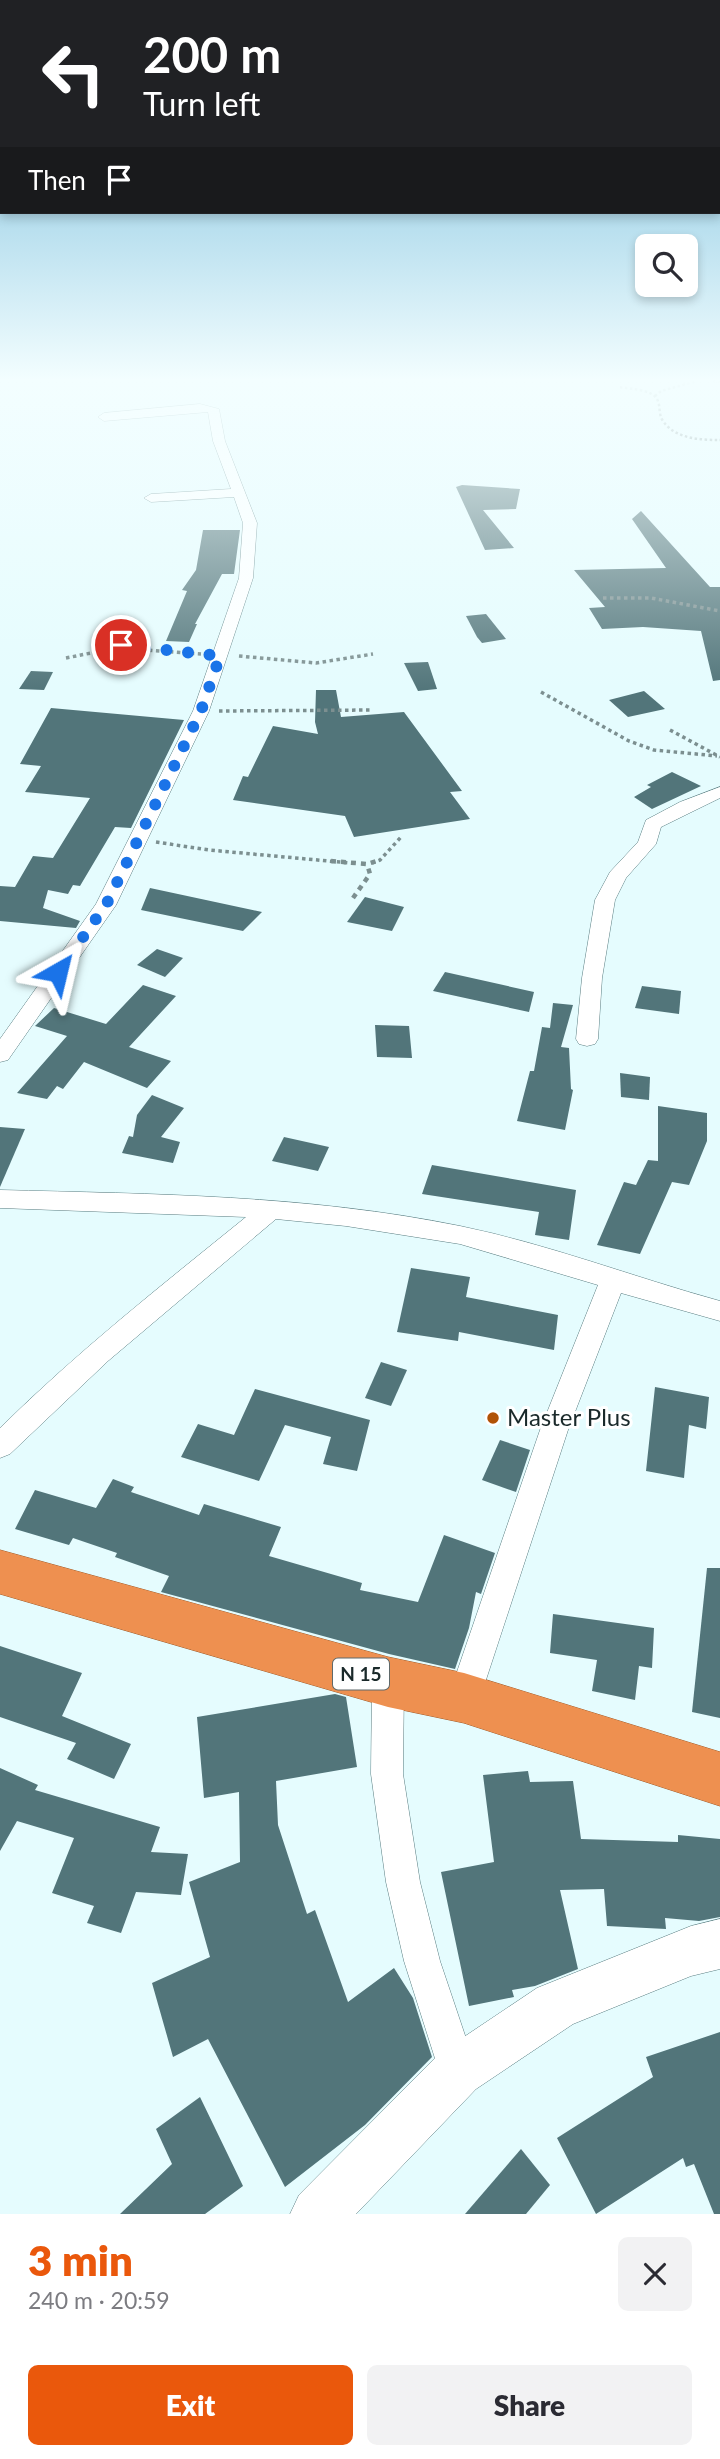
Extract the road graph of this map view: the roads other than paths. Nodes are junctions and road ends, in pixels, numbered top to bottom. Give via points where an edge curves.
1 (236, 484) edge
2 (239, 493) junction
3 (150, 498) dead end
4 (720, 792) edge
5 (587, 1039) dead end
6 (0, 1055) edge
7 (0, 1199) edge
8 (273, 1208) junction
9 (614, 1280) junction
10 (720, 1311) edge
11 (0, 1446) edge
12 (0, 1572) edge
13 (388, 1682) junction
14 (464, 1698) junction
15 (720, 1779) edge
16 (720, 1944) edge
17 (458, 2071) junction
18 (318, 2214) edge

1 - 2 street
2 - 3 street
2 - 6 street via 250,523 248,567 201,711 106,905
4 - 5 street via 653,824 647,844 617,876 605,900
7 - 8 street
8 - 9 street via 462,1235
8 - 11 street via 133,1325
9 - 10 street
9 - 14 street via 554,1430
12 - 13 highway, N 15
13 - 14 highway, N 15
13 - 17 street via 387,1774 403,1882 422,1961
14 - 15 highway, N 15
16 - 17 main road via 691,1951 555,2006
17 - 18 main road

